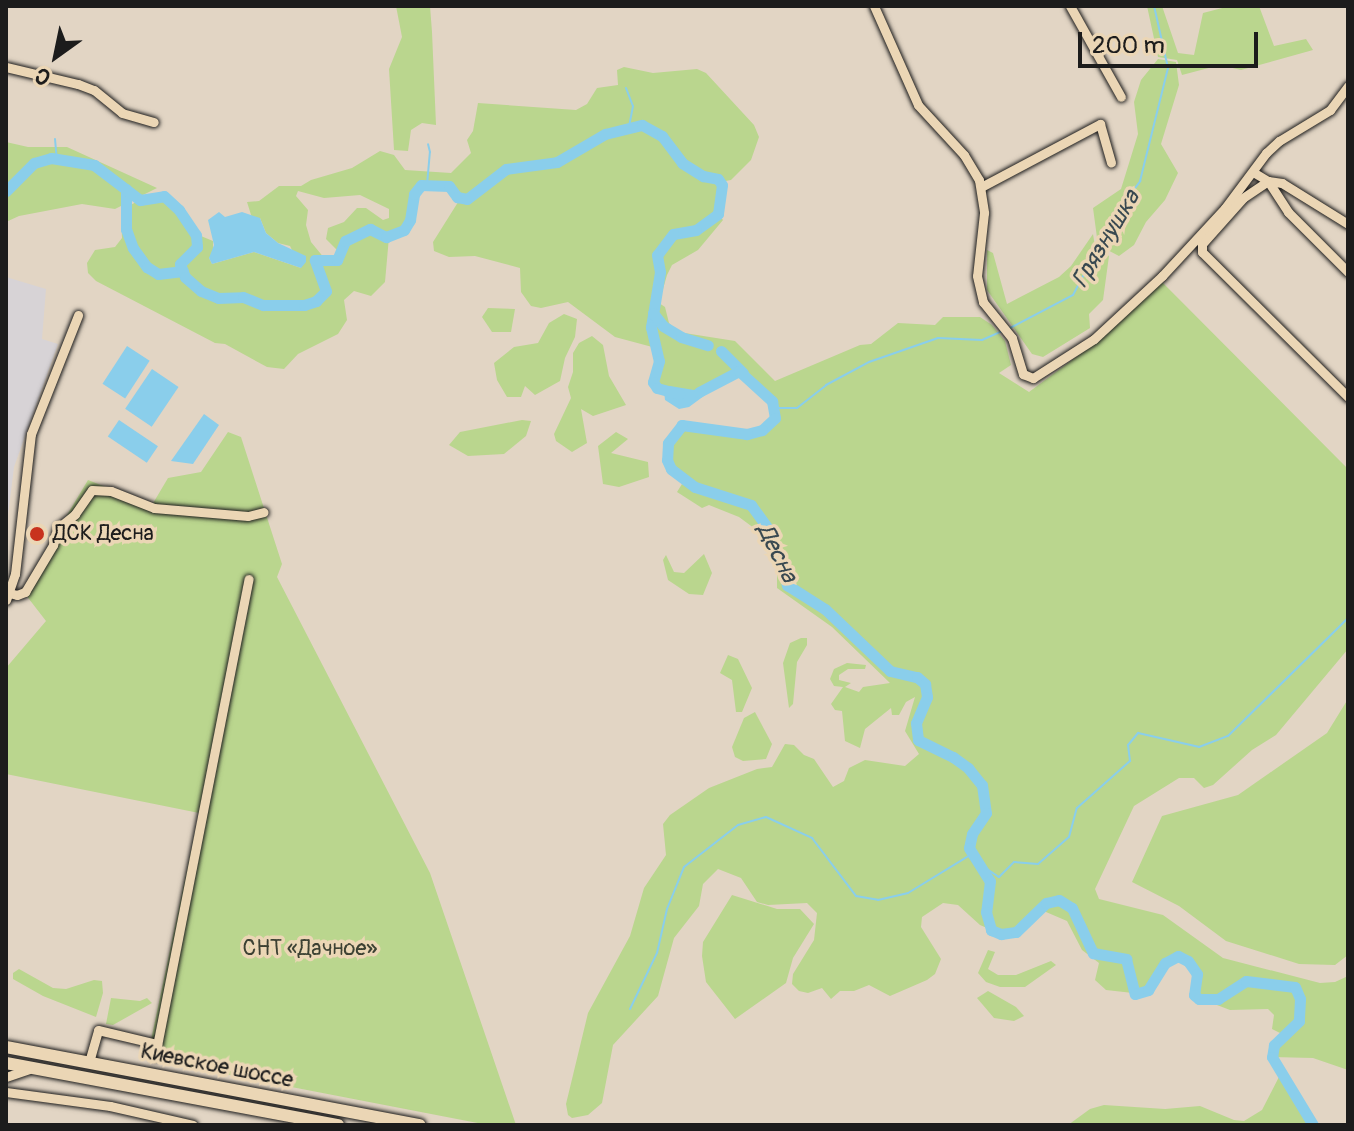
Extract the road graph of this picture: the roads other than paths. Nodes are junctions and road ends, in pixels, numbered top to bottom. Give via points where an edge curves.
1 (874, 6) edge
2 (1070, 6) edge
3 (6, 67) edge
4 (1348, 86) edge
5 (1121, 97) dead end
6 (154, 122) dead end
7 (1111, 162) dead end
8 (1253, 172) junction
9 (1268, 181) junction
10 (981, 187) junction
11 (1348, 224) edge
12 (1348, 272) edge
13 (78, 315) dead end
14 (1348, 397) edge
15 (264, 512) dead end
16 (249, 579) dead end
17 (8, 596) edge
18 (157, 1044) junction
19 (6, 1047) edge
20 (155, 1056) dead end
21 (89, 1062) junction
22 (6, 1063) edge
23 (44, 1069) junction
24 (6, 1077) edge
25 (6, 1092) edge
26 (314, 1123) edge
27 (193, 1125) edge
28 (338, 1125) edge
29 (420, 1125) edge

1 - 10 street via 918,105 964,155
2 - 5 street
3 - 6 street via 78,84 122,113
4 - 8 street via 1330,110 1279,141
7 - 10 street via 1100,124
8 - 9 street
8 - 10 street via 1162,276 1094,339 1033,378 1023,374 1012,338 983,302 977,276 984,213
9 - 11 street via 1282,183
9 - 12 street via 1288,212
9 - 14 street via 1243,198 1202,244 1202,252
13 - 17 street via 31,434
15 - 17 street via 248,516 154,508 111,491 92,490 58,528 25,592
16 - 18 street
18 - 20 street
18 - 21 street via 98,1030
19 - 21 highway, Киевское шоссе
21 - 29 highway, Киевское шоссе
22 - 23 highway, Киевское шоссе
23 - 24 street
23 - 26 highway, Киевское шоссе
25 - 27 street via 110,1106
26 - 28 highway, Киевское шоссе

